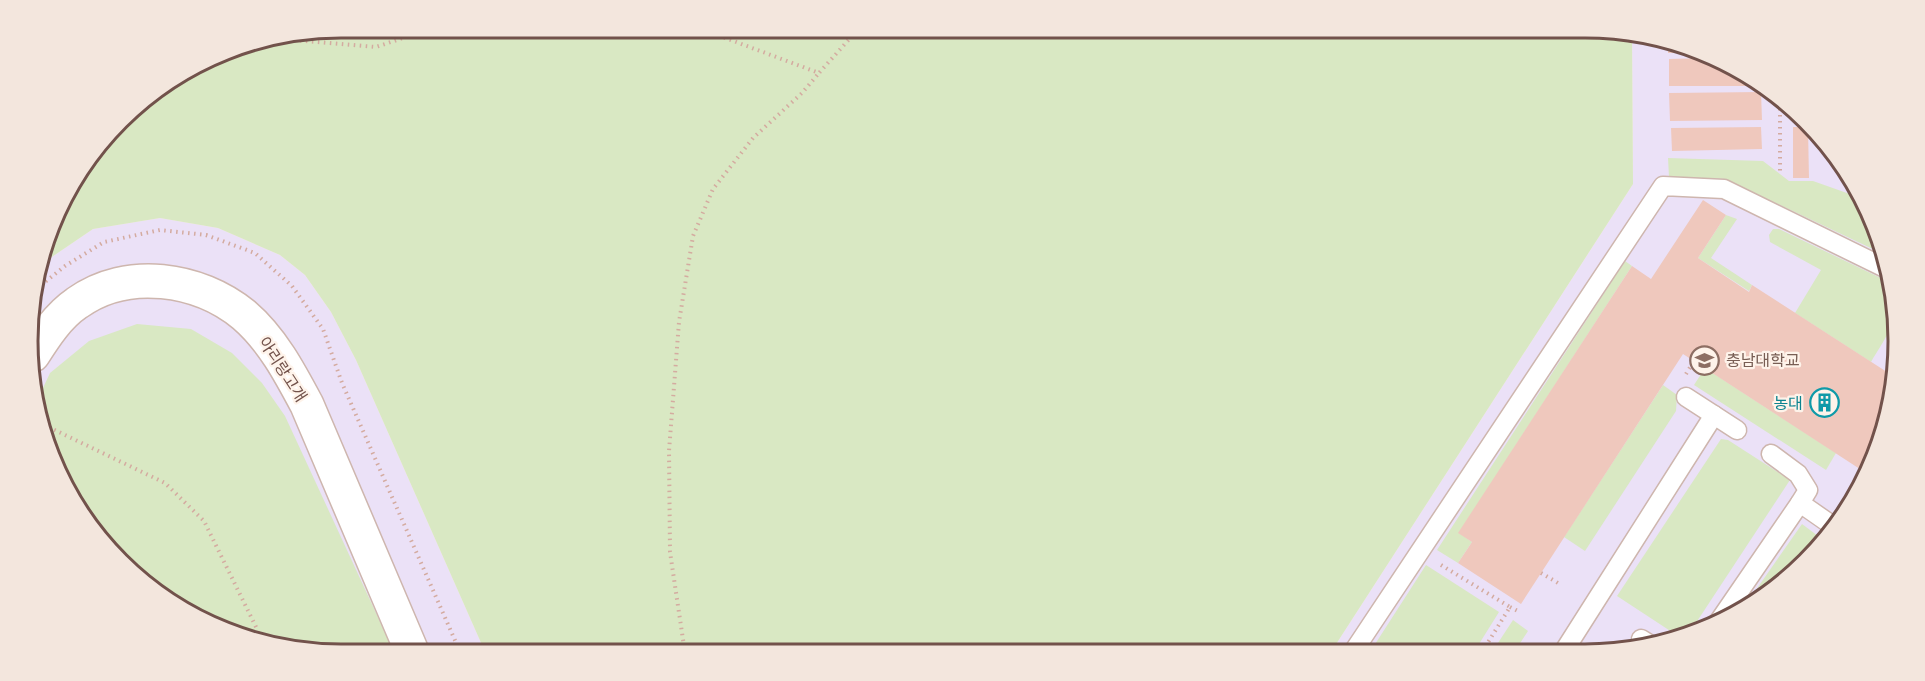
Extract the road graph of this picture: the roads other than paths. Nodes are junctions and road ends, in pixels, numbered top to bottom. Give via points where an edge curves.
1 (1878, 264) edge
2 (38, 348) edge
3 (1686, 397) dead end
4 (1714, 415) junction
5 (1737, 430) dead end
6 (1771, 454) dead end
7 (1800, 503) junction
8 (1828, 521) edge
9 (1729, 607) edge
10 (409, 644) edge
11 (1358, 644) edge
12 (1568, 644) edge

1 - 11 lane via 1724,189 1663,186
2 - 10 street, 아리랑고개 via 64,313 78,302 113,286 139,282 164,282 208,292 246,317 277,354 307,405
3 - 4 lane
4 - 5 lane
4 - 12 lane
6 - 7 lane via 1798,474 1808,490
7 - 8 lane
7 - 9 lane

